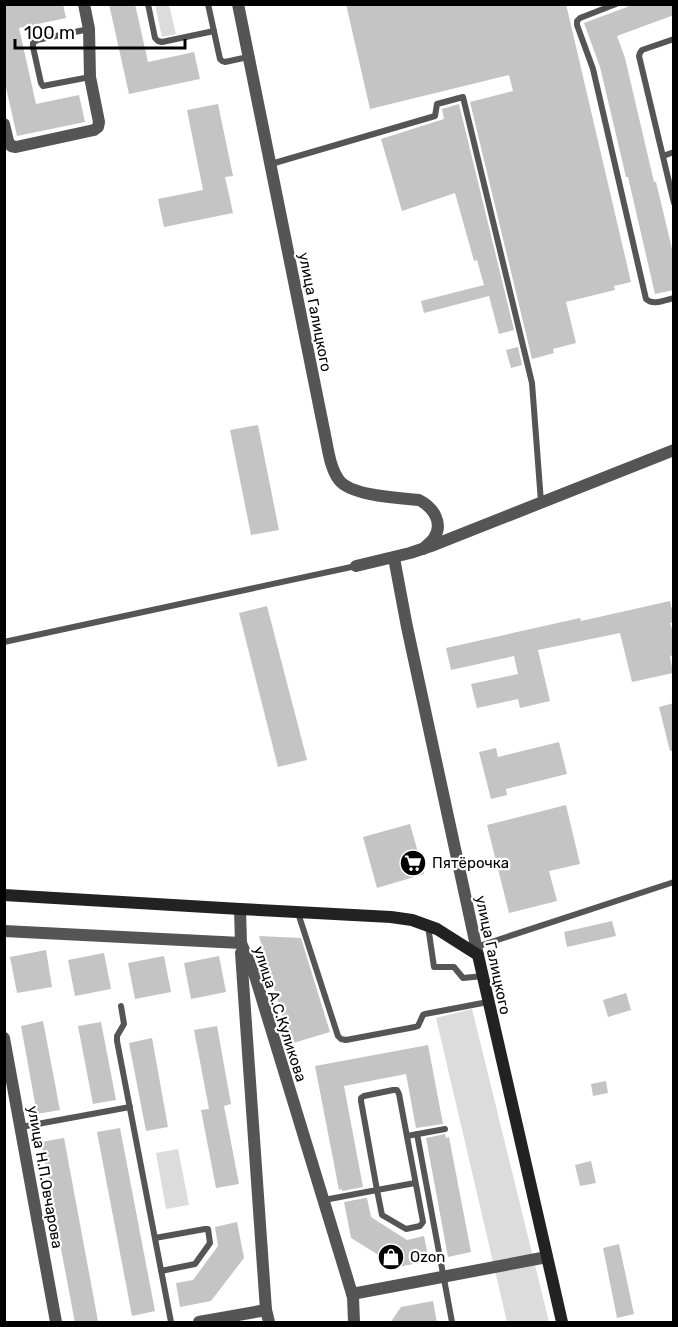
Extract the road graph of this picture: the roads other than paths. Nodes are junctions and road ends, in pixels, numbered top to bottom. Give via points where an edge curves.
1 (84, 4) edge
2 (148, 4) edge
3 (208, 4) edge
4 (616, 4) edge
5 (239, 5) edge
6 (89, 29) junction
7 (214, 31) junction
8 (674, 39) edge
9 (249, 57) junction
10 (90, 77) junction
11 (4, 124) edge
12 (674, 152) edge
13 (663, 156) junction
14 (270, 165) junction
15 (674, 203) edge
16 (674, 298) edge
17 (674, 450) edge
18 (542, 502) junction
19 (423, 549) junction
20 (394, 558) junction
21 (356, 566) joint
22 (4, 642) edge
23 (674, 882) edge
24 (4, 895) edge
25 (240, 909) junction
26 (298, 912) junction
27 (428, 926) junction
28 (4, 931) edge
29 (241, 943) junction
30 (477, 951) junction
31 (483, 976) junction
32 (488, 1002) junction
33 (121, 1006) dead end
34 (4, 1038) edge
35 (130, 1107) junction
36 (21, 1127) junction
37 (445, 1129) dead end
38 (417, 1134) junction
39 (407, 1136) junction
40 (415, 1183) junction
41 (377, 1190) junction
42 (323, 1200) junction
43 (155, 1238) junction
44 (547, 1257) junction
45 (161, 1271) junction
46 (444, 1277) junction
47 (352, 1294) junction
48 (267, 1316) edge
49 (56, 1323) edge
50 (171, 1323) edge
51 (199, 1323) edge
52 (354, 1323) edge
53 (452, 1323) edge
54 (562, 1323) edge

1 - 6 street
2 - 7 lane via 158,41
3 - 7 lane
4 - 16 lane via 580,18 577,25 593,69 646,299 653,303
5 - 9 street, улица Галицкого
6 - 10 street
6 - 10 lane via 37,40 33,46 43,86
7 - 9 lane via 222,61
8 - 13 lane via 642,50 639,56
9 - 14 street, улица Галицкого
10 - 11 street via 99,122 94,130 16,147 8,141
12 - 13 lane
13 - 15 lane
14 - 18 lane via 435,116 437,104 463,97 532,383
14 - 19 street, улица Галицкого via 333,470 346,487 358,492 428,504 434,511 437,529
17 - 18 street
18 - 19 street
19 - 20 street
20 - 21 street
20 - 30 street, улица Галицкого
21 - 22 lane
23 - 30 lane
24 - 25 street
25 - 26 street
25 - 29 street
26 - 27 street via 391,916
26 - 32 lane via 341,1039 415,1027 425,1014
27 - 30 street
27 - 31 lane via 434,967 454,967 463,978
28 - 29 street
29 - 42 street, улица А.С.Куликова via 255,976
29 - 48 street, улица А.С.Куликова
30 - 31 street, улица Галицкого
31 - 32 street, улица Галицкого
32 - 44 street, улица Галицкого
33 - 35 lane via 124,1024 117,1041
34 - 36 street, улица Н.П.Овчарова
35 - 36 lane
35 - 43 lane
36 - 49 street, улица Н.П.Овчарова
37 - 38 lane
38 - 39 lane
38 - 46 lane
39 - 40 lane
39 - 41 lane via 397,1090 361,1098
40 - 41 lane
40 - 41 lane via 423,1222 406,1229 382,1215
41 - 42 lane
42 - 47 street, улица А.С.Куликова
43 - 45 lane
43 - 45 lane via 208,1229 211,1241 195,1264
44 - 46 street
44 - 54 street, улица Галицкого
45 - 50 lane
46 - 47 street
46 - 53 lane
47 - 52 street, улица А.С.Куликова
48 - 51 street

